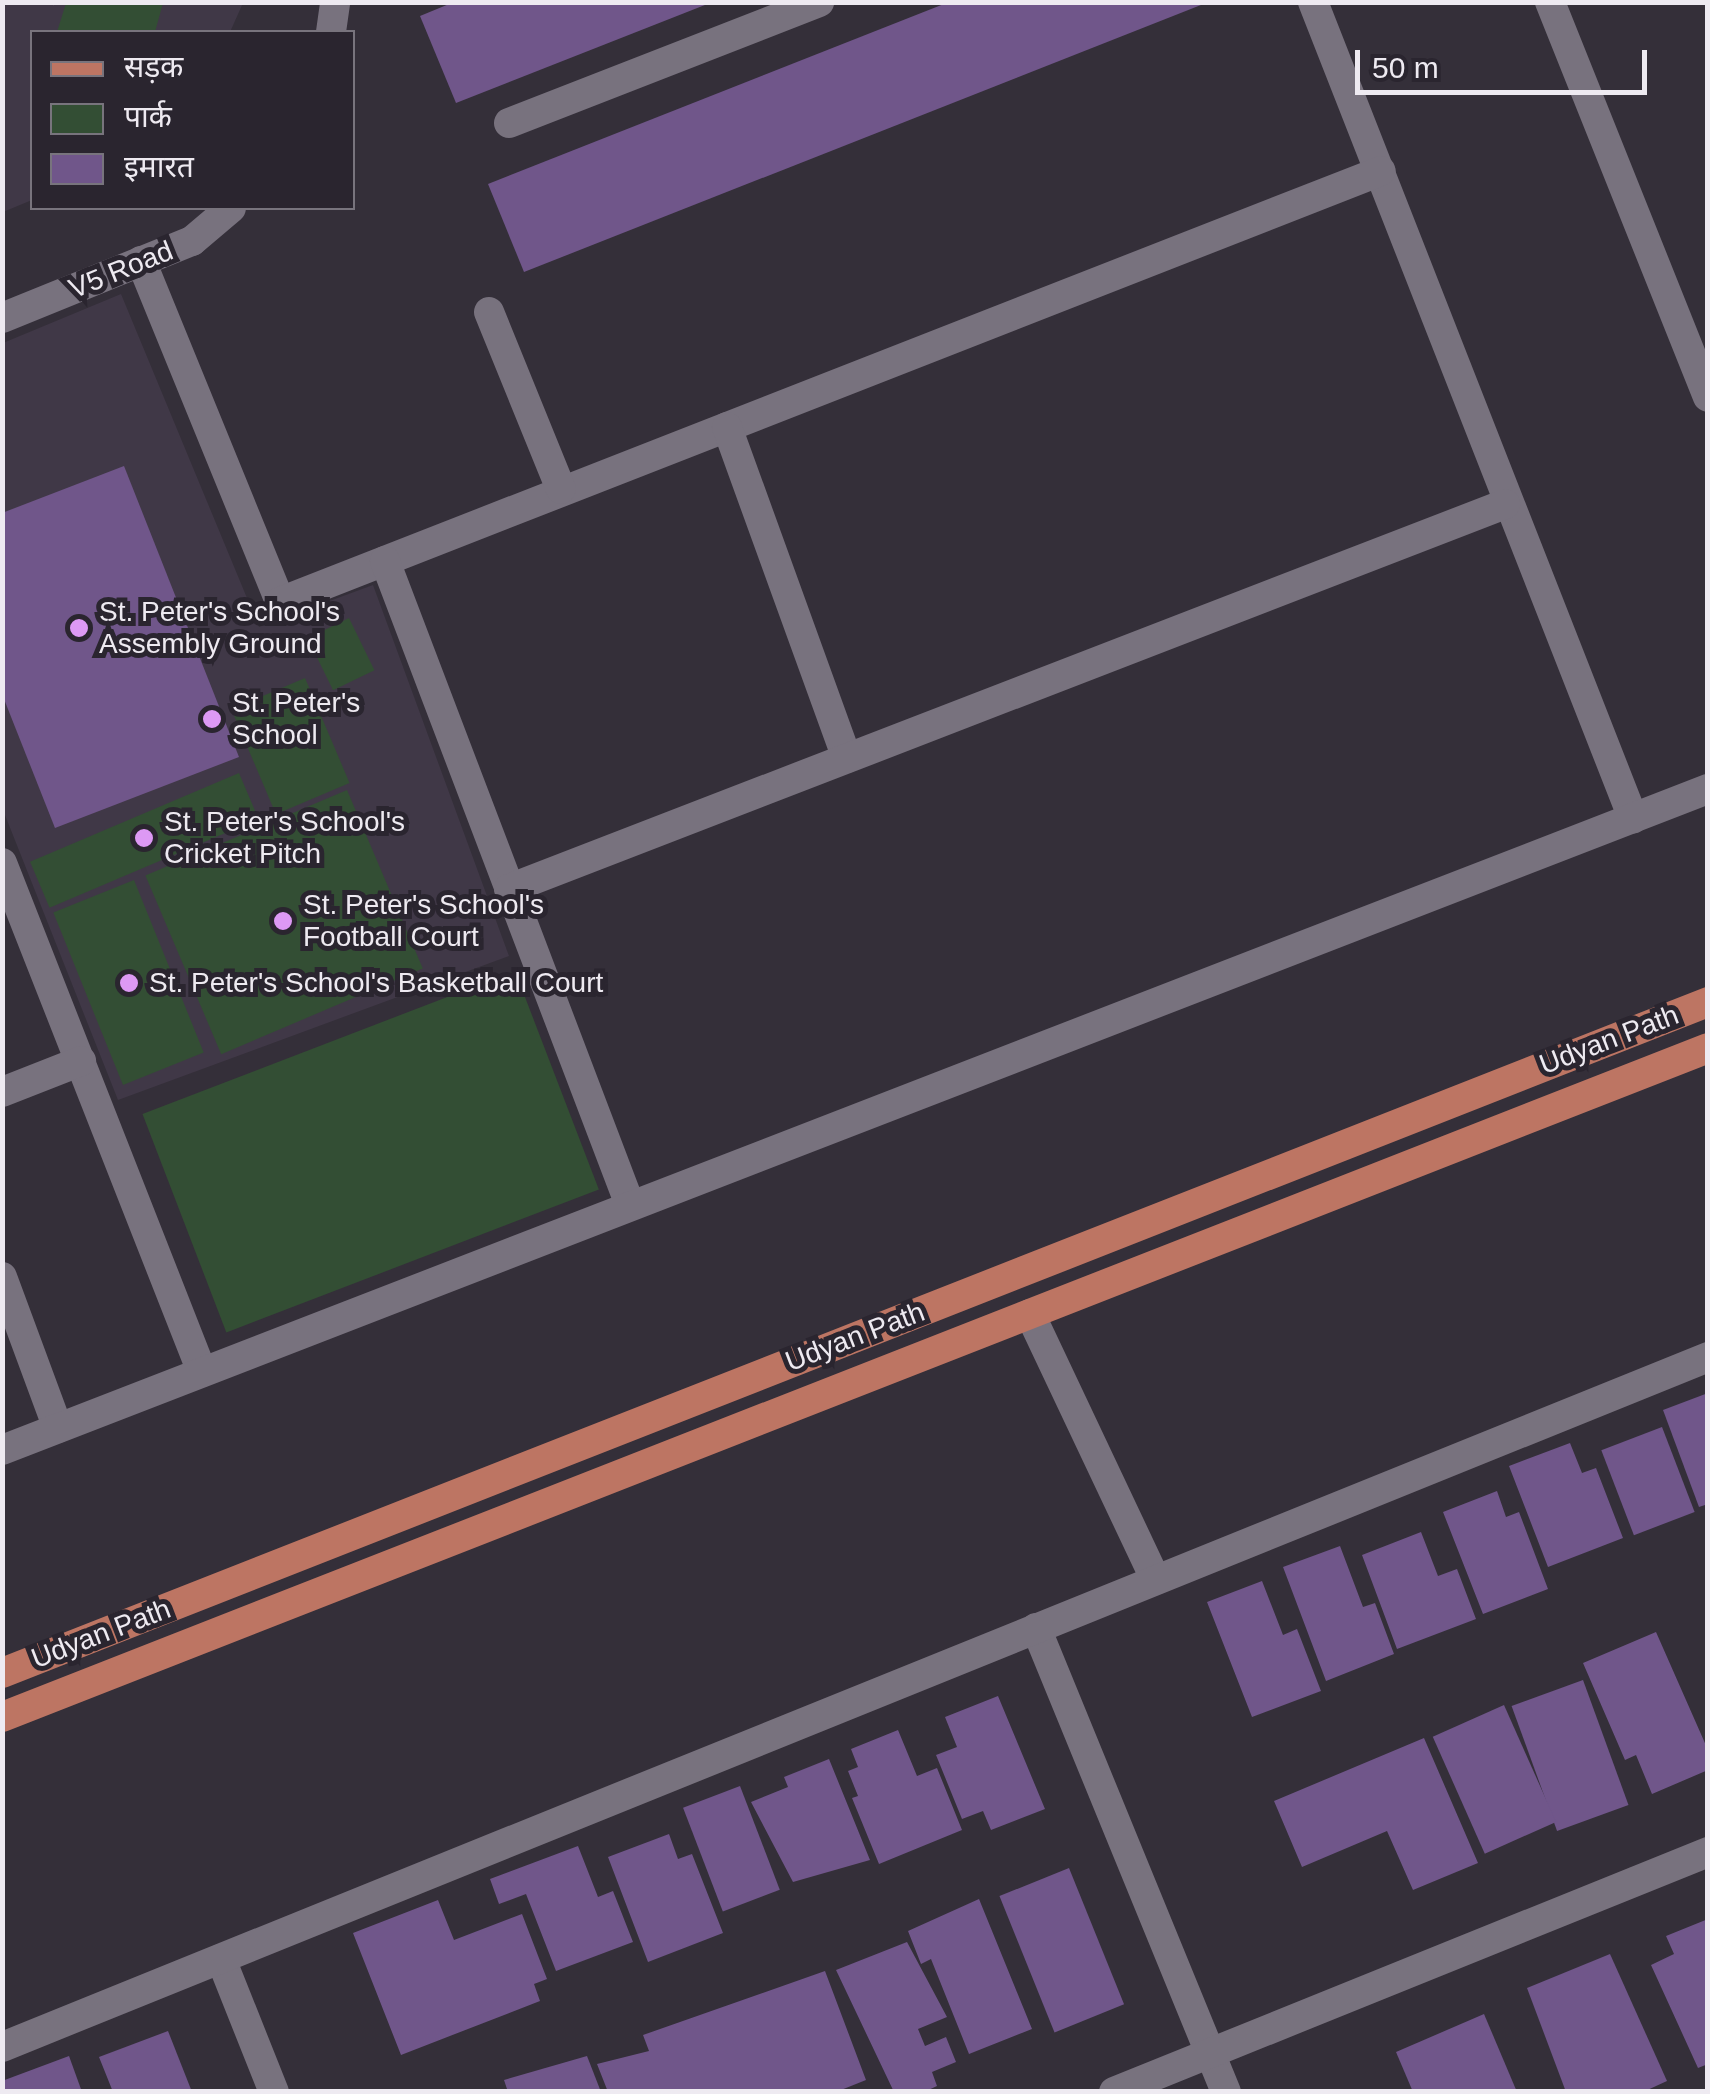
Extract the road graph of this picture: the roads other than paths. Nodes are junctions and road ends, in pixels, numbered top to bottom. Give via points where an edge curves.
1 (335, 2) edge
2 (819, 2) edge
3 (1313, 2) edge
4 (1550, 2) edge
5 (331, 30) edge
6 (509, 123) dead end
7 (1381, 170) junction
8 (230, 210) edge
9 (142, 261) junction
10 (490, 312) dead end
11 (2, 318) edge
12 (1708, 397) edge
13 (726, 427) junction
14 (561, 490) junction
15 (1505, 504) junction
16 (385, 561) junction
17 (848, 758) junction
18 (1708, 789) edge
19 (1633, 818) junction
20 (2, 863) edge
21 (509, 889) junction
22 (1708, 1002) edge
23 (1708, 1048) edge
24 (81, 1061) junction
25 (2, 1092) edge
26 (630, 1205) junction
27 (2, 1277) edge
28 (1030, 1314) junction
29 (1708, 1357) edge
30 (202, 1372) junction
31 (58, 1428) junction
32 (2, 1450) edge
33 (1156, 1580) junction
34 (1036, 1628) junction
35 (2, 1672) edge
36 (2, 1717) edge
37 (1708, 1852) edge
38 (221, 1958) junction
39 (2, 2047) edge
40 (1211, 2052) junction
41 (274, 2092) edge
42 (1114, 2092) edge
43 (1226, 2092) edge

1 - 5 street
2 - 6 street
3 - 7 street
4 - 12 street
7 - 13 street
7 - 15 street
8 - 9 street, V5 Road via 192,240
9 - 11 street, V5 Road
9 - 16 street via 280,602
10 - 14 street
13 - 14 street
13 - 17 street
14 - 16 street
15 - 17 street
15 - 19 street
16 - 21 street
17 - 21 street
18 - 19 street
19 - 26 street
20 - 24 street
21 - 26 street
22 - 35 main road, Udyan Path
23 - 28 main road, Udyan Path
24 - 25 street
24 - 30 street
26 - 30 street
27 - 31 street
28 - 33 street
28 - 36 main road, Udyan Path
29 - 33 street
30 - 31 street
31 - 32 street
33 - 34 street
34 - 38 street
34 - 40 street
37 - 40 street
38 - 39 street
38 - 41 street
40 - 42 street
40 - 43 street

